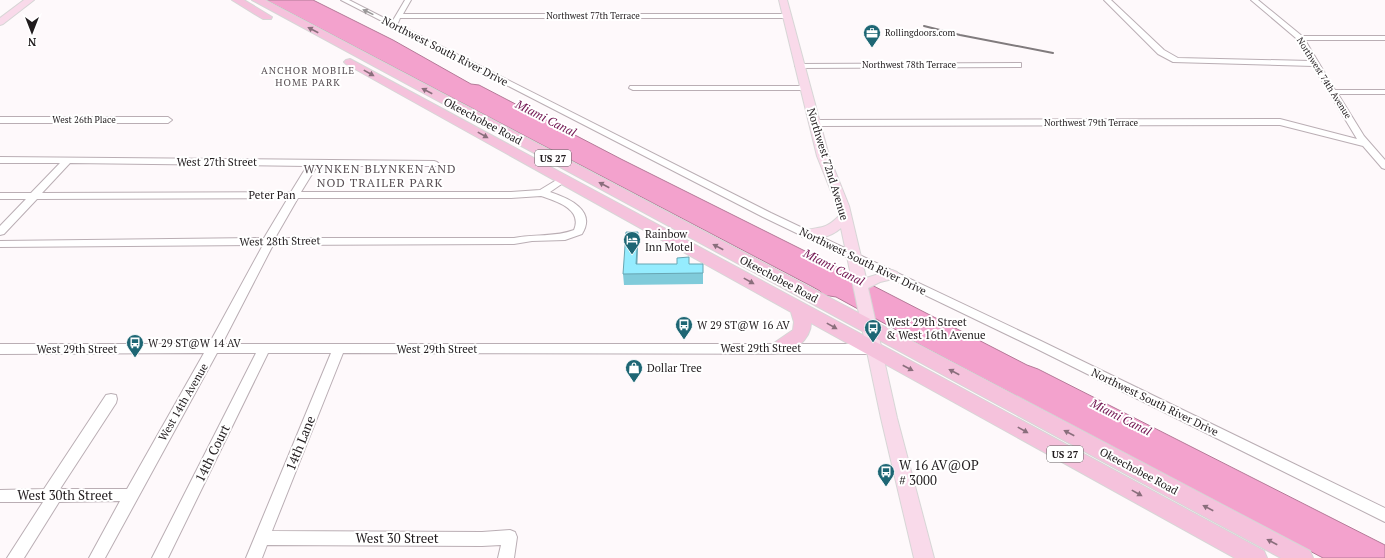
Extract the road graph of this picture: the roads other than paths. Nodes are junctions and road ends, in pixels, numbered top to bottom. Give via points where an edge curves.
1 (30, 0) edge
2 (237, 0) edge
3 (257, 0) edge
4 (344, 0) edge
5 (408, 0) edge
6 (783, 0) edge
7 (1107, 0) edge
8 (1254, 0) edge
9 (399, 16) junction
10 (787, 16) junction
11 (0, 22) edge
12 (392, 23) junction
13 (1300, 38) junction
14 (1385, 38) edge
15 (1317, 64) junction
16 (1018, 65) dead end
17 (799, 66) junction
18 (633, 88) dead end
19 (805, 88) junction
20 (1334, 92) junction
21 (1385, 92) edge
22 (0, 120) edge
23 (168, 120) dead end
24 (814, 124) junction
25 (1365, 144) junction
26 (0, 160) edge
27 (68, 160) junction
28 (314, 162) junction
29 (434, 164) dead end
30 (1385, 166) edge
31 (562, 179) junction
32 (542, 193) junction
33 (296, 195) junction
34 (0, 196) edge
35 (34, 196) junction
36 (845, 217) junction
37 (0, 232) edge
38 (807, 234) junction
39 (268, 241) junction
40 (0, 244) edge
41 (853, 256) junction
42 (885, 276) junction
43 (858, 280) junction
44 (798, 308) junction
45 (869, 322) junction
46 (214, 348) junction
47 (264, 348) junction
48 (339, 348) junction
49 (780, 348) junction
50 (0, 349) edge
51 (874, 349) junction
52 (111, 399) dead end
53 (131, 495) junction
54 (0, 496) edge
55 (51, 496) junction
56 (1385, 515) edge
57 (262, 538) junction
58 (15, 558) edge
59 (97, 558) edge
60 (160, 558) edge
61 (254, 558) edge
62 (506, 558) edge
63 (924, 558) edge
64 (1256, 558) edge
65 (1302, 558) edge

1 - 11 main road
2 -> 31 highway, Okeechobee Road / US 27
45 -> 3 highway, Okeechobee Road / US 27
12 -> 4 street, Northwest South River Drive
5 - 9 street
6 - 10 main road, Northwest 72nd Avenue
7 - 15 street via 1161,52 1176,60
8 - 13 street, Northwest 74th Avenue
9 - 10 street, Northwest 77th Terrace
9 - 12 street
10 - 17 main road, Northwest 72nd Avenue
12 - 38 street, Northwest South River Drive
13 - 14 street
13 - 15 street, Northwest 74th Avenue
15 - 20 street, Northwest 74th Avenue
16 - 17 street, Northwest 78th Terrace
17 - 19 main road, Northwest 72nd Avenue
18 - 19 street
19 - 24 main road, Northwest 72nd Avenue
20 - 21 street
20 - 25 street, Northwest 74th Avenue
22 - 23 street, West 26th Place
24 - 25 street, Northwest 79th Terrace via 1280,122
24 - 36 main road, Northwest 72nd Avenue
25 - 30 street, Northwest 74th Avenue
26 - 27 street, West 27th Street
27 - 28 street, West 27th Street
27 - 35 street
28 - 29 street, West 27th Street
28 - 33 street, West 14th Avenue
31 - 32 street
31 -> 44 highway, Okeechobee Road / US 27
32 - 33 street, Peter Pan
32 - 39 street, West 28th Street via 570,203 581,218 578,232 570,236 514,241
33 - 35 street, Peter Pan
33 - 39 street, West 14th Avenue
34 - 35 street, Peter Pan
35 - 37 street
36 - 38 main road via 831,230
36 - 41 main road, Northwest 72nd Avenue
38 - 41 street, Northwest South River Drive
39 - 40 street, West 28th Street
39 - 46 street, West 14th Avenue via 268,246
41 - 42 street, Northwest South River Drive
41 - 43 main road, Northwest 72nd Avenue
42 - 43 main road
42 - 56 street, Northwest South River Drive
43 - 45 main road, Northwest 72nd Avenue
44 - 49 highway via 802,318 802,332 795,340
44 -> 51 highway, Okeechobee Road / US 27
45 - 51 main road, Northwest 72nd Avenue
65 -> 45 highway, Okeechobee Road / US 27
46 - 47 street, West 29th Street
46 - 50 street, West 29th Street
46 - 53 street, West 14th Avenue
47 - 48 street, West 29th Street
47 - 60 street, 14th Court
48 - 49 street, West 29th Street
48 - 57 street, 14th Lane
49 - 51 street, West 29th Street
51 - 63 main road, Northwest 72nd Avenue
51 -> 64 highway, Okeechobee Road / US 27
52 - 55 street
53 - 55 street, West 30th Street
53 - 59 street, West 14th Avenue
54 - 55 street, West 30th Street
55 - 58 street
57 - 61 street, 14th Lane
57 - 62 street, West 30 Street via 510,537

